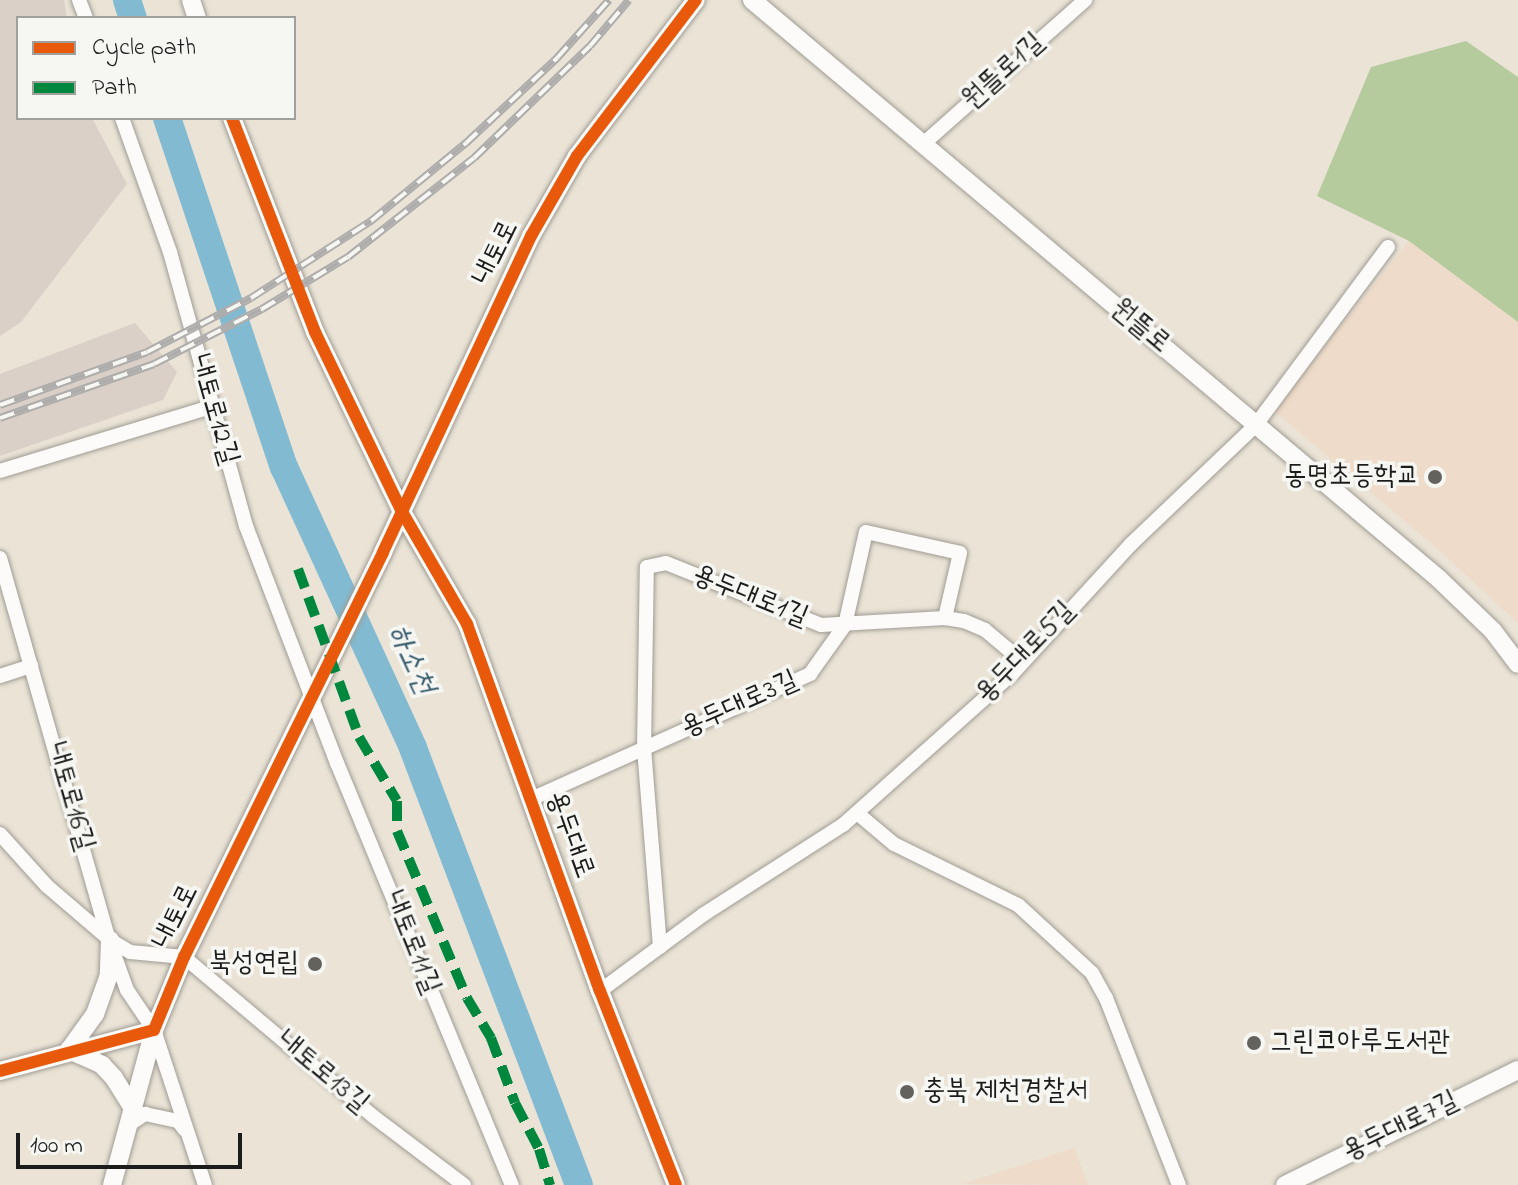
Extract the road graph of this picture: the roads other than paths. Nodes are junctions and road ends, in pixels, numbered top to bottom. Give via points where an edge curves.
1 (696, 0) edge
2 (752, 0) edge
3 (1085, 0) edge
4 (123, 120) edge
5 (233, 120) edge
6 (923, 144) junction
7 (1388, 247) dead end
8 (211, 407) junction
9 (1255, 426) junction
10 (0, 471) edge
11 (401, 510) junction
12 (0, 558) edge
13 (945, 618) junction
14 (845, 625) junction
15 (1022, 661) junction
16 (1518, 664) edge
17 (31, 666) junction
18 (0, 676) edge
19 (315, 692) junction
20 (644, 749) junction
21 (531, 799) junction
22 (857, 813) junction
23 (0, 834) edge
24 (110, 940) junction
25 (660, 947) junction
26 (184, 957) junction
27 (600, 991) junction
28 (154, 1030) junction
29 (69, 1050) junction
30 (1518, 1070) edge
31 (0, 1071) edge
32 (132, 1107) junction
33 (127, 1126) junction
34 (187, 1133) junction
35 (112, 1185) edge
36 (205, 1185) edge
37 (464, 1185) edge
38 (512, 1185) edge
39 (676, 1185) edge
40 (1179, 1185) edge
41 (1285, 1185) edge

1 - 11 street, 내토로 via 555,191
2 - 6 street, 원뜰로
3 - 6 street, 원뜰로1길
4 - 8 street, 내토로12길 via 170,252
5 - 11 street, 용두대로 via 315,332
6 - 9 street, 원뜰로
7 - 9 street, 용두대로5길
8 - 10 street
8 - 19 street, 내토로12길 via 246,526
9 - 15 street, 용두대로5길 via 1131,544
9 - 16 street, 원뜰로 via 1439,579 1493,631
11 - 19 street, 내토로
11 - 21 street, 용두대로 via 467,624
12 - 17 street, 내토로16길
13 - 14 street, 용두대로1길
13 - 14 street, 용두대로3길 via 960,553 866,532
13 - 15 street, 용두대로1길 via 985,630
14 - 20 street, 용두대로3길 via 810,674
14 - 20 street, 용두대로1길 via 821,625 666,563 647,567
15 - 22 street, 용두대로5길
17 - 18 street
17 - 24 street, 내토로16길
19 - 26 street, 내토로
19 - 38 street, 내토로11길
20 - 21 street, 용두대로3길
20 - 25 street
21 - 27 street, 용두대로
22 - 25 street, 용두대로5길
22 - 40 street via 894,844 1018,905 1092,973
23 - 24 street via 47,886
24 - 26 street via 130,952
24 - 28 street, 내토로16길 via 127,990
24 - 29 street via 109,975 95,1014
25 - 27 street, 용두대로5길
26 - 28 street, 내토로
26 - 37 street, 내토로13길 via 374,1117
27 - 39 street, 용두대로
28 - 29 street
28 - 32 street, 내토로
28 - 34 street, 내토로16길
29 - 31 street
29 - 32 street via 102,1065
30 - 41 street, 용두대로7길
32 - 33 street, 내토로
33 - 34 street via 145,1114 178,1121
33 - 35 street, 내토로
34 - 36 street, 내토로16길

